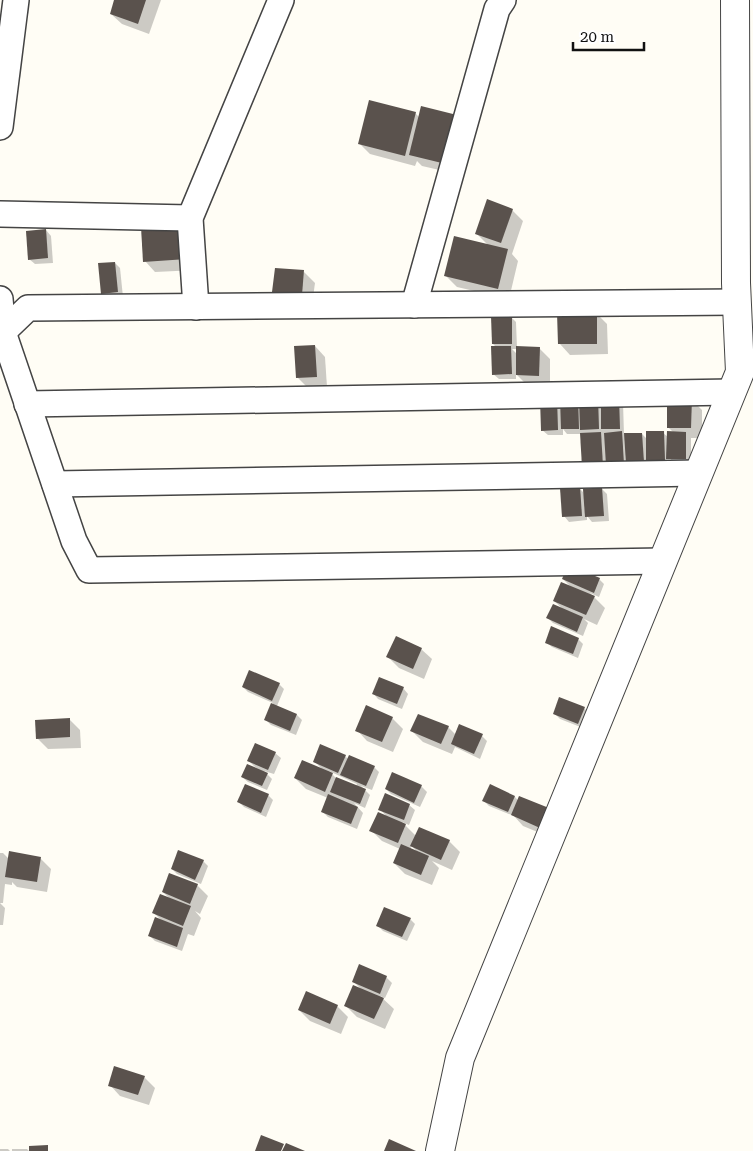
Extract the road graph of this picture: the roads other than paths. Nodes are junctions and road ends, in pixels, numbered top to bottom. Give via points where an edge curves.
1 (16, 0) edge
2 (280, 0) edge
3 (503, 0) edge
4 (735, 0) edge
5 (0, 127) edge
6 (0, 214) edge
7 (190, 218) junction
8 (0, 299) edge
9 (737, 302) junction
10 (414, 305) junction
11 (196, 307) junction
12 (1, 333) edge
13 (746, 352) edge
14 (732, 392) junction
15 (27, 404) junction
16 (699, 473) junction
17 (55, 484) junction
18 (663, 561) junction
19 (440, 1151) edge

1 - 5 street
2 - 7 street
3 - 10 street via 497,9
4 - 9 street
6 - 7 street
7 - 11 street
8 - 12 street
9 - 10 street
9 - 13 street
10 - 11 street
11 - 12 street via 28,308
12 - 15 street
13 - 14 street
14 - 15 street
14 - 16 street
15 - 17 street
16 - 17 street
16 - 18 street
17 - 18 street via 74,541 89,570
18 - 19 street via 460,1058

